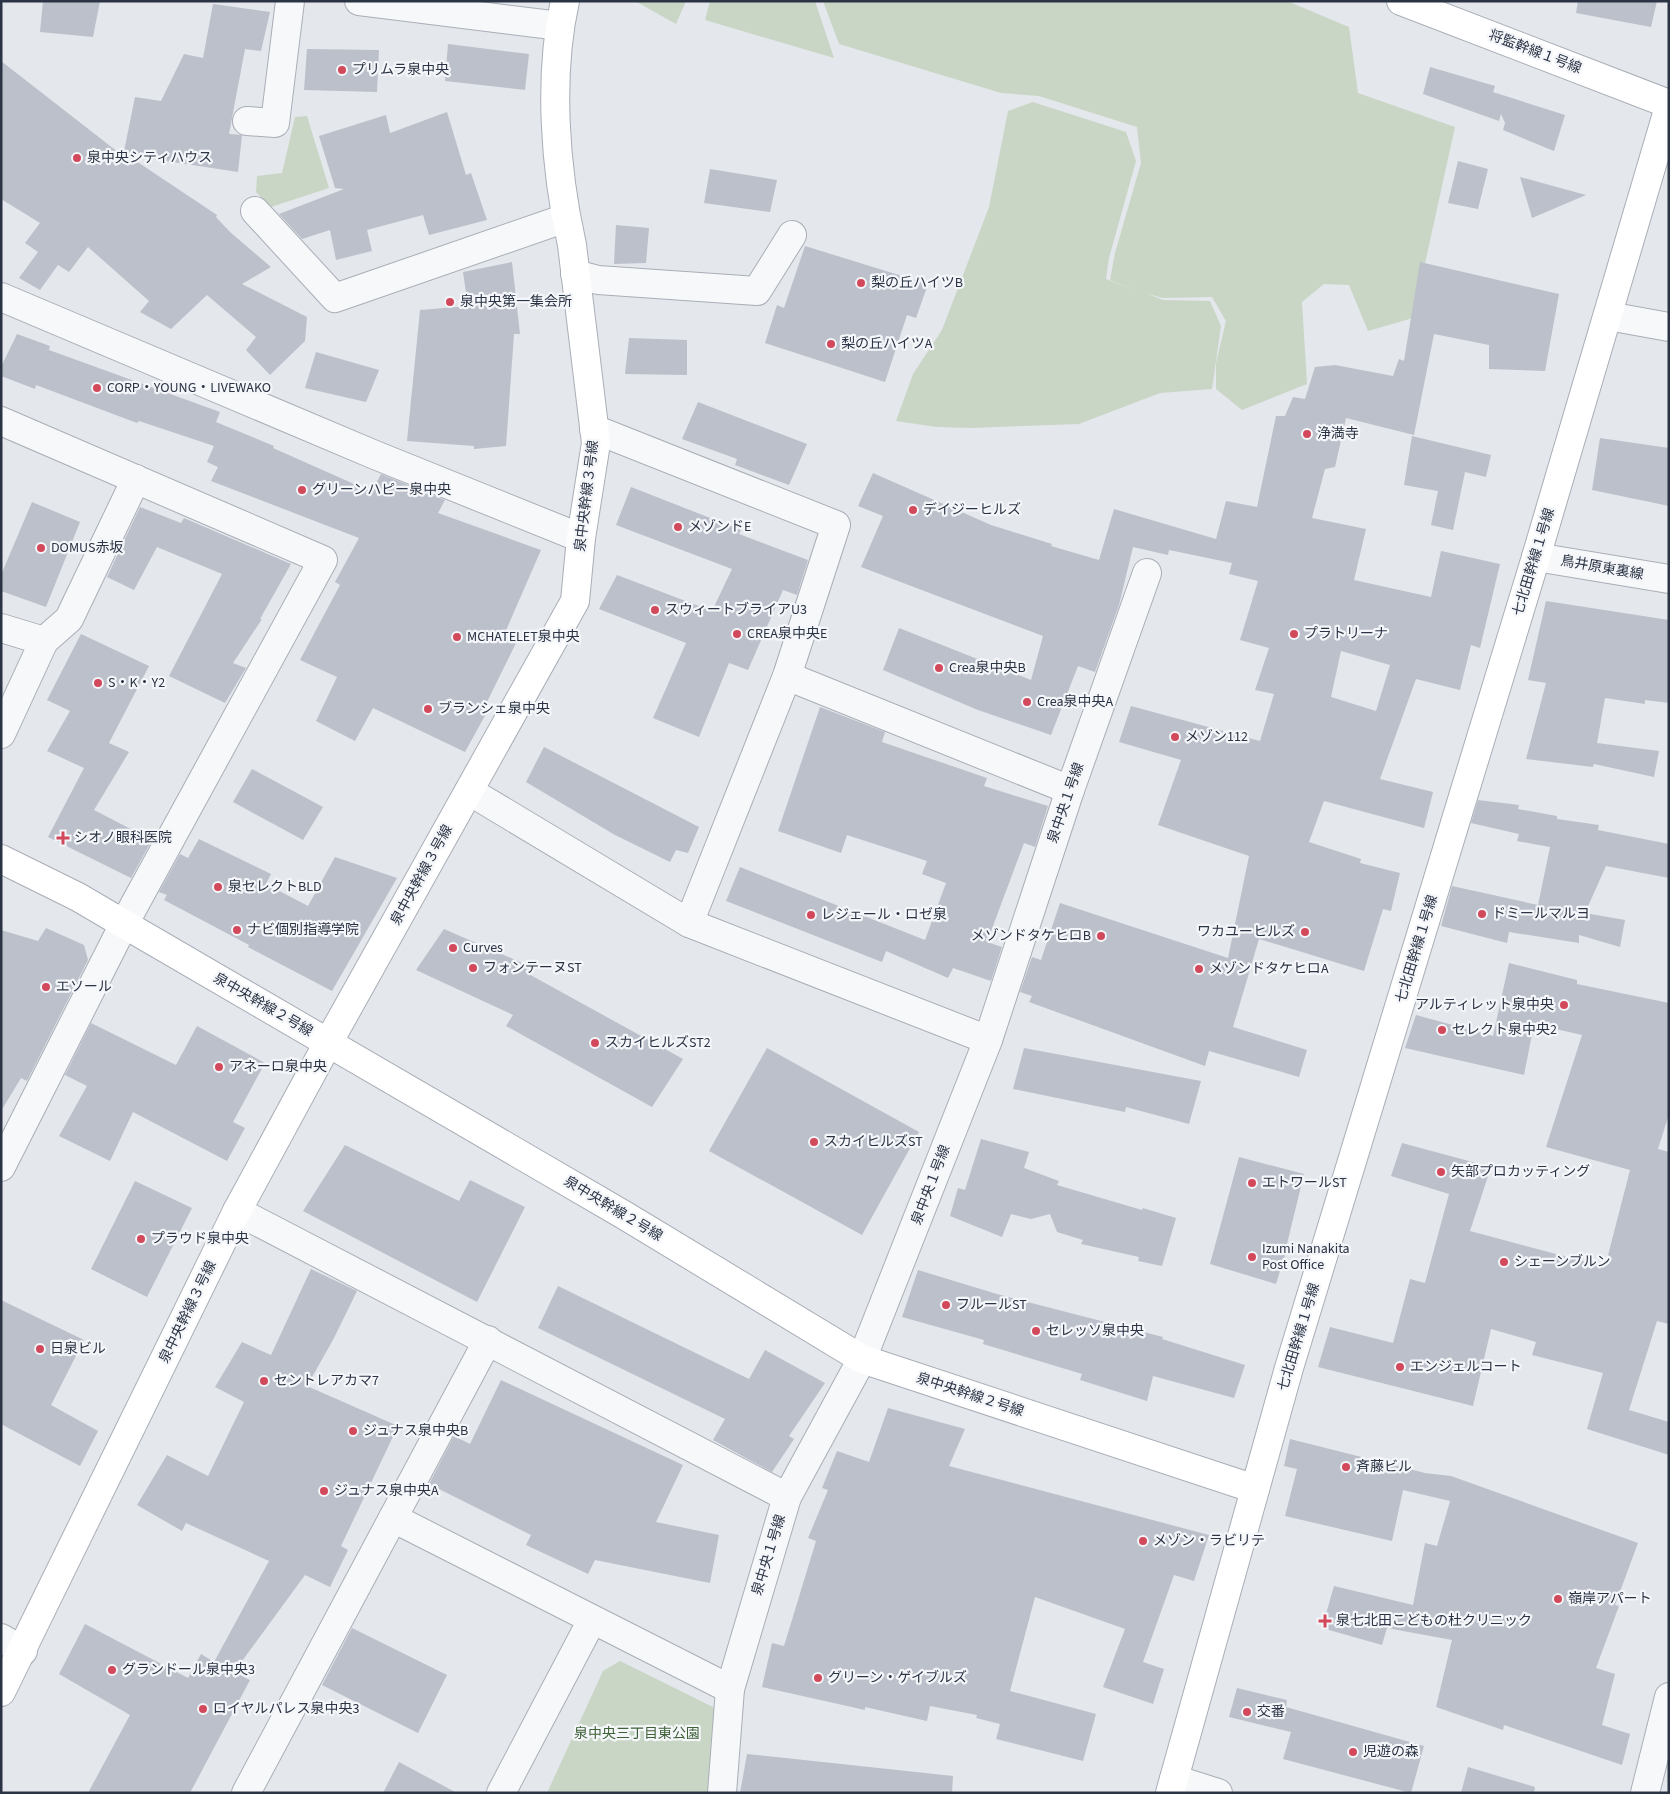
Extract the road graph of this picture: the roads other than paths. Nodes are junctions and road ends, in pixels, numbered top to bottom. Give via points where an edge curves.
1 (290, 1) edge
2 (359, 1) edge
3 (1402, 1) edge
4 (562, 14) edge
5 (1669, 106) edge
6 (247, 121) dead end
7 (256, 211) dead end
8 (566, 218) junction
9 (792, 235) dead end
10 (575, 274) junction
11 (1, 297) edge
12 (1608, 316) junction
13 (1669, 327) edge
14 (1, 421) edge
15 (594, 429) junction
16 (136, 479) junction
17 (581, 538) junction
18 (1536, 557) junction
19 (1147, 573) dead end
20 (1669, 579) edge
21 (1, 628) edge
22 (44, 641) junction
23 (787, 676) junction
24 (1, 734) edge
25 (1070, 790) junction
26 (469, 791) junction
27 (1, 859) edge
28 (688, 922) junction
29 (124, 924) junction
30 (988, 1040) junction
31 (328, 1043) junction
32 (1, 1167) edge
33 (238, 1211) junction
34 (488, 1340) junction
35 (862, 1359) junction
36 (1255, 1489) junction
37 (787, 1497) junction
38 (393, 1518) junction
39 (592, 1620) junction
40 (12, 1645) edge
41 (730, 1689) junction
42 (1, 1692) edge
43 (1669, 1697) edge
44 (1172, 1786) edge
45 (246, 1793) edge
46 (501, 1793) edge
47 (722, 1793) edge
48 (1218, 1793) edge
49 (1645, 1793) edge

1 - 6 street via 275,123
2 - 4 street
3 - 5 street, 将監幹線１号線
4 - 8 street, 泉中央幹線３号線 via 555,111
5 - 12 street, 七北田幹線１号線
7 - 8 street via 335,298
8 - 10 street, 泉中央幹線３号線
9 - 10 street via 756,291 598,280
10 - 15 street, 泉中央幹線３号線
11 - 17 street
12 - 13 street
12 - 18 street, 七北田幹線１号線
14 - 16 street
15 - 17 street, 泉中央幹線３号線 via 596,443
15 - 23 street via 836,525
16 - 22 street via 69,619
16 - 29 street via 323,560
17 - 26 street, 泉中央幹線３号線 via 575,601
18 - 20 street, 鳥井原東裏線
18 - 36 street, 七北田幹線１号線
19 - 25 street, 泉中央１号線
21 - 22 street
22 - 24 street
23 - 25 street
23 - 28 street
25 - 30 street, 泉中央１号線
26 - 28 street
26 - 31 street, 泉中央幹線３号線
27 - 29 street, 泉中央幹線２号線
28 - 30 street
29 - 31 street, 泉中央幹線２号線
29 - 32 street
30 - 35 street, 泉中央１号線
31 - 33 street, 泉中央幹線３号線
31 - 35 street, 泉中央幹線２号線 via 624,1215
33 - 34 street
33 - 40 street, 泉中央幹線３号線
34 - 37 street
34 - 38 street
35 - 36 street, 泉中央幹線２号線
35 - 37 street, 泉中央１号線
36 - 44 street, 七北田幹線１号線
37 - 41 street, 泉中央１号線
38 - 39 street
38 - 45 street
39 - 41 street
39 - 46 street
40 - 42 street, 泉中央幹線３号線
41 - 47 street, 泉中央１号線
43 - 49 street
44 - 48 street

